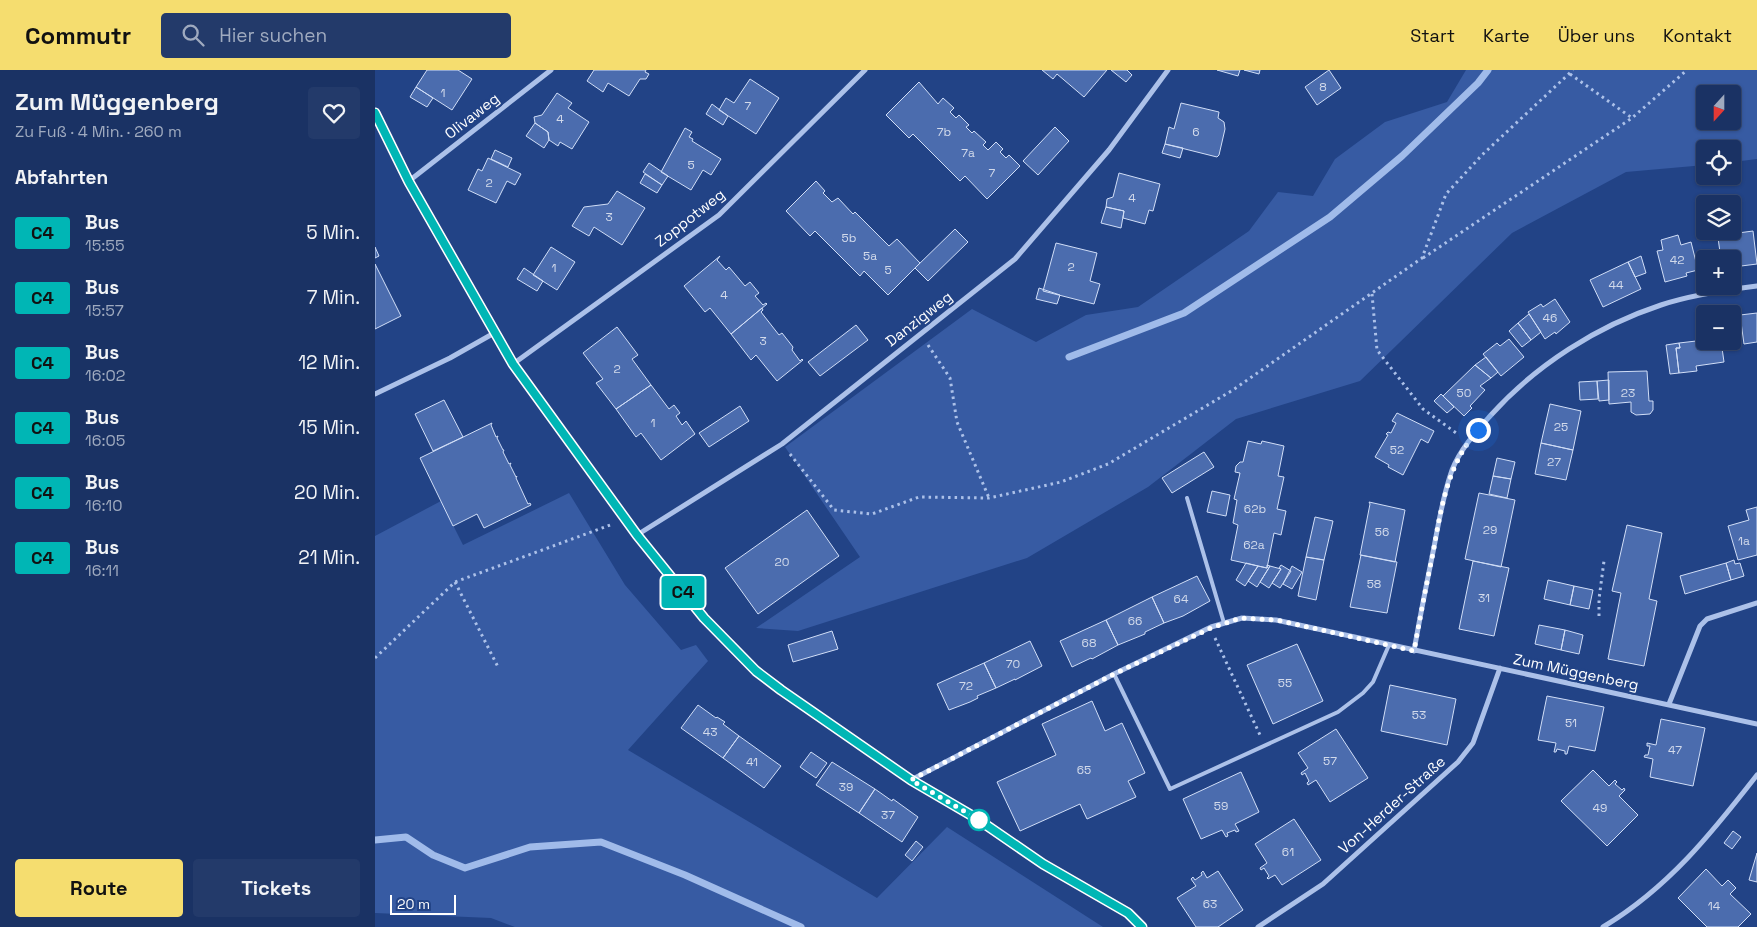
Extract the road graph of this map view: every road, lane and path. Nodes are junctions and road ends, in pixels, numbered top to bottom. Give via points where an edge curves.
1 (551, 70) edge
2 (865, 70) edge
3 (1169, 70) edge
4 (1573, 70) edge
5 (1687, 70) edge
6 (1570, 74) junction
7 (375, 113) edge
8 (1632, 118) junction
9 (409, 182) junction
10 (1422, 258) junction
11 (1757, 286) edge
12 (1372, 293) junction
13 (496, 332) junction
14 (921, 334) junction
15 (513, 364) junction
16 (375, 394) edge
17 (1467, 442) junction
18 (782, 444) junction
19 (989, 498) junction
20 (1187, 498) dead end
21 (625, 519) junction
22 (637, 535) junction
23 (1604, 561) dead end
24 (455, 582) junction
25 (1757, 603) edge
26 (1599, 616) dead end
27 (1224, 623) junction
28 (1211, 628) junction
29 (1389, 645) junction
30 (1414, 651) junction
31 (375, 658) edge
32 (498, 667) dead end
33 (1500, 668) junction
34 (1114, 674) junction
35 (1669, 704) junction
36 (1757, 724) edge
37 (1264, 744) junction
38 (1757, 775) edge
39 (911, 780) junction
40 (1142, 927) edge
41 (1258, 927) edge
42 (1603, 927) edge

1 - 9 street, Olivaweg
2 - 15 street, Zoppotweg via 719,215
3 - 14 street, Danzigweg via 1109,150 1015,259
4 - 6 path
5 - 8 path
6 - 8 path
6 - 10 path via 1482,155 1446,194
7 - 9 street
8 - 10 path
9 - 13 street
10 - 12 path
11 - 17 street via 1661,305 1614,324 1574,346 1534,374
12 - 17 path via 1377,350 1423,409
12 - 19 path via 1233,390 1108,464 1061,482
13 - 15 street
13 - 16 street
14 - 18 street, Danzigweg
14 - 19 path via 950,378 957,422
15 - 21 street
17 - 30 street via 1453,468 1444,497
18 - 19 path via 834,510 872,514 919,497
18 - 22 street, Danzigweg
20 - 27 lane
21 - 22 street
21 - 24 path
22 - 39 street via 704,618 756,671
23 - 26 path
24 - 31 path
24 - 32 path
25 - 35 street via 1707,619 1700,626
27 - 28 street, Zum Müggenberg
27 - 29 street, Zum Müggenberg via 1241,618 1277,620
28 - 34 street, Zum Müggenberg
28 - 37 path
29 - 30 street, Zum Müggenberg
29 - 37 lane via 1373,682 1353,701 1338,712
30 - 33 street, Zum Müggenberg
33 - 35 street, Zum Müggenberg
33 - 41 street, Von-Herder-Straße via 1473,743 1458,762 1323,884
34 - 37 lane via 1170,789
34 - 39 street, Zum Müggenberg
35 - 36 street, Zum Müggenberg
38 - 42 street via 1685,863 1650,894
39 - 40 street via 976,818 1043,864 1128,913

